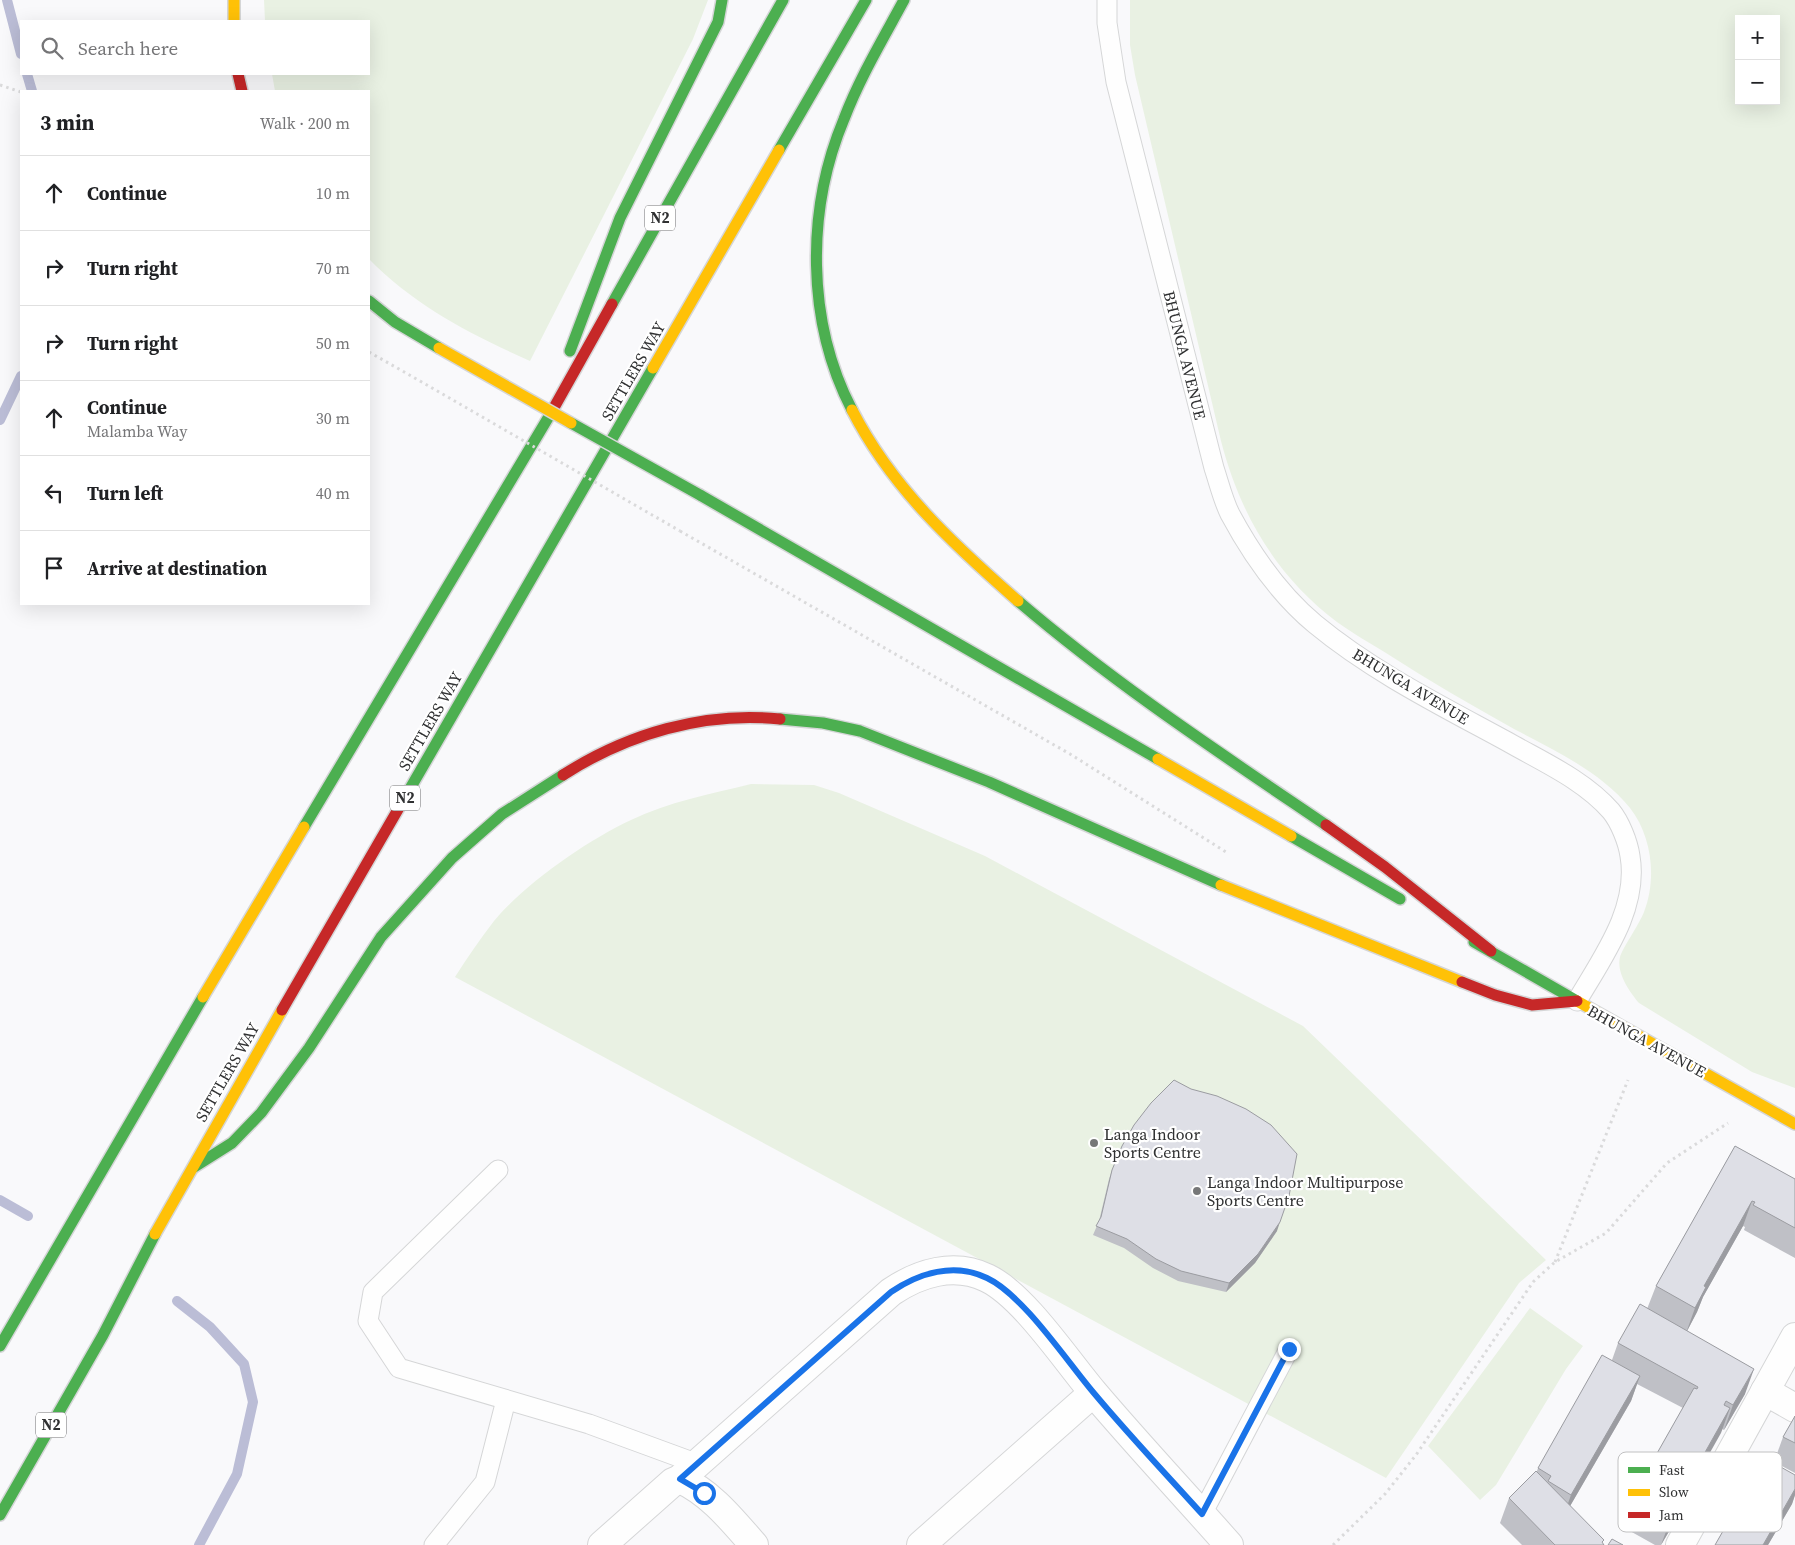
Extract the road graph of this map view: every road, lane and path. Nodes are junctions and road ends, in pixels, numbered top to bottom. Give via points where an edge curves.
1 (234, 0) edge
2 (722, 0) edge
3 (783, 0) edge
4 (866, 0) edge
5 (904, 0) edge
6 (1107, 0) edge
7 (234, 20) edge
8 (238, 75) edge
9 (0, 85) edge
10 (242, 90) edge
11 (20, 92) edge
12 (370, 303) edge
13 (370, 353) edge
14 (538, 436) junction
15 (1230, 854) dead end
16 (1491, 951) junction
17 (1577, 1001) junction
18 (1628, 1080) dead end
19 (1728, 1123) dead end
20 (1795, 1124) edge
21 (190, 1170) junction
22 (498, 1170) dead end
23 (1555, 1262) junction
24 (1795, 1337) edge
25 (0, 1346) edge
26 (1289, 1349) dead end
27 (1765, 1391) junction
28 (1093, 1393) junction
29 (506, 1400) junction
30 (1795, 1408) edge
31 (1731, 1452) edge
32 (689, 1471) junction
33 (1202, 1514) junction
34 (0, 1515) edge
35 (1687, 1532) edge
36 (434, 1545) edge
37 (602, 1545) edge
38 (754, 1545) edge
39 (921, 1545) edge
40 (1230, 1545) edge
41 (1333, 1545) edge
42 (1680, 1545) edge

1 - 7 main road
2 - 14 main road via 718,22 620,218
3 - 14 main road, N2
4 - 21 main road, SETTLERS WAY / N2
5 - 16 main road via 843,121 826,180 817,238 818,298 830,354 849,408 879,457 910,498 944,533 1065,642 1216,752 1350,842
6 - 17 lane, BHUNGA AVENUE via 1107,23 1116,82 1214,468 1230,513 1268,577 1314,624 1378,670 1564,773 1612,812 1622,832 1630,854 1632,877 1628,900 1615,936
8 - 10 main road
9 - 11 path
12 - 16 main road, bridge via 439,348
13 - 15 path, bridge via 1070,754
14 - 25 main road, N2 via 98,1174
16 - 17 main road
17 - 20 main road, BHUNGA AVENUE
17 - 21 main road via 1532,1005 1495,995 1263,904 989,782 860,732 823,723 774,718 688,723 638,737 585,761 502,814 452,858 381,937 309,1048 256,1118 232,1143
18 - 23 path
19 - 23 path via 1667,1163 1606,1233
21 - 34 main road, SETTLERS WAY / N2 via 102,1335
22 - 29 lane via 373,1292 368,1321 399,1368
23 - 41 path via 1533,1282 1416,1455 1385,1494
24 - 27 street
26 - 33 lane
27 - 30 street
27 - 31 street
28 - 32 street via 1004,1288 967,1272 926,1273 891,1292
28 - 33 street
28 - 39 street
29 - 32 lane via 589,1424
29 - 36 lane via 485,1482
32 - 37 street
32 - 38 street via 694,1485 722,1509
33 - 40 street
35 - 42 street

